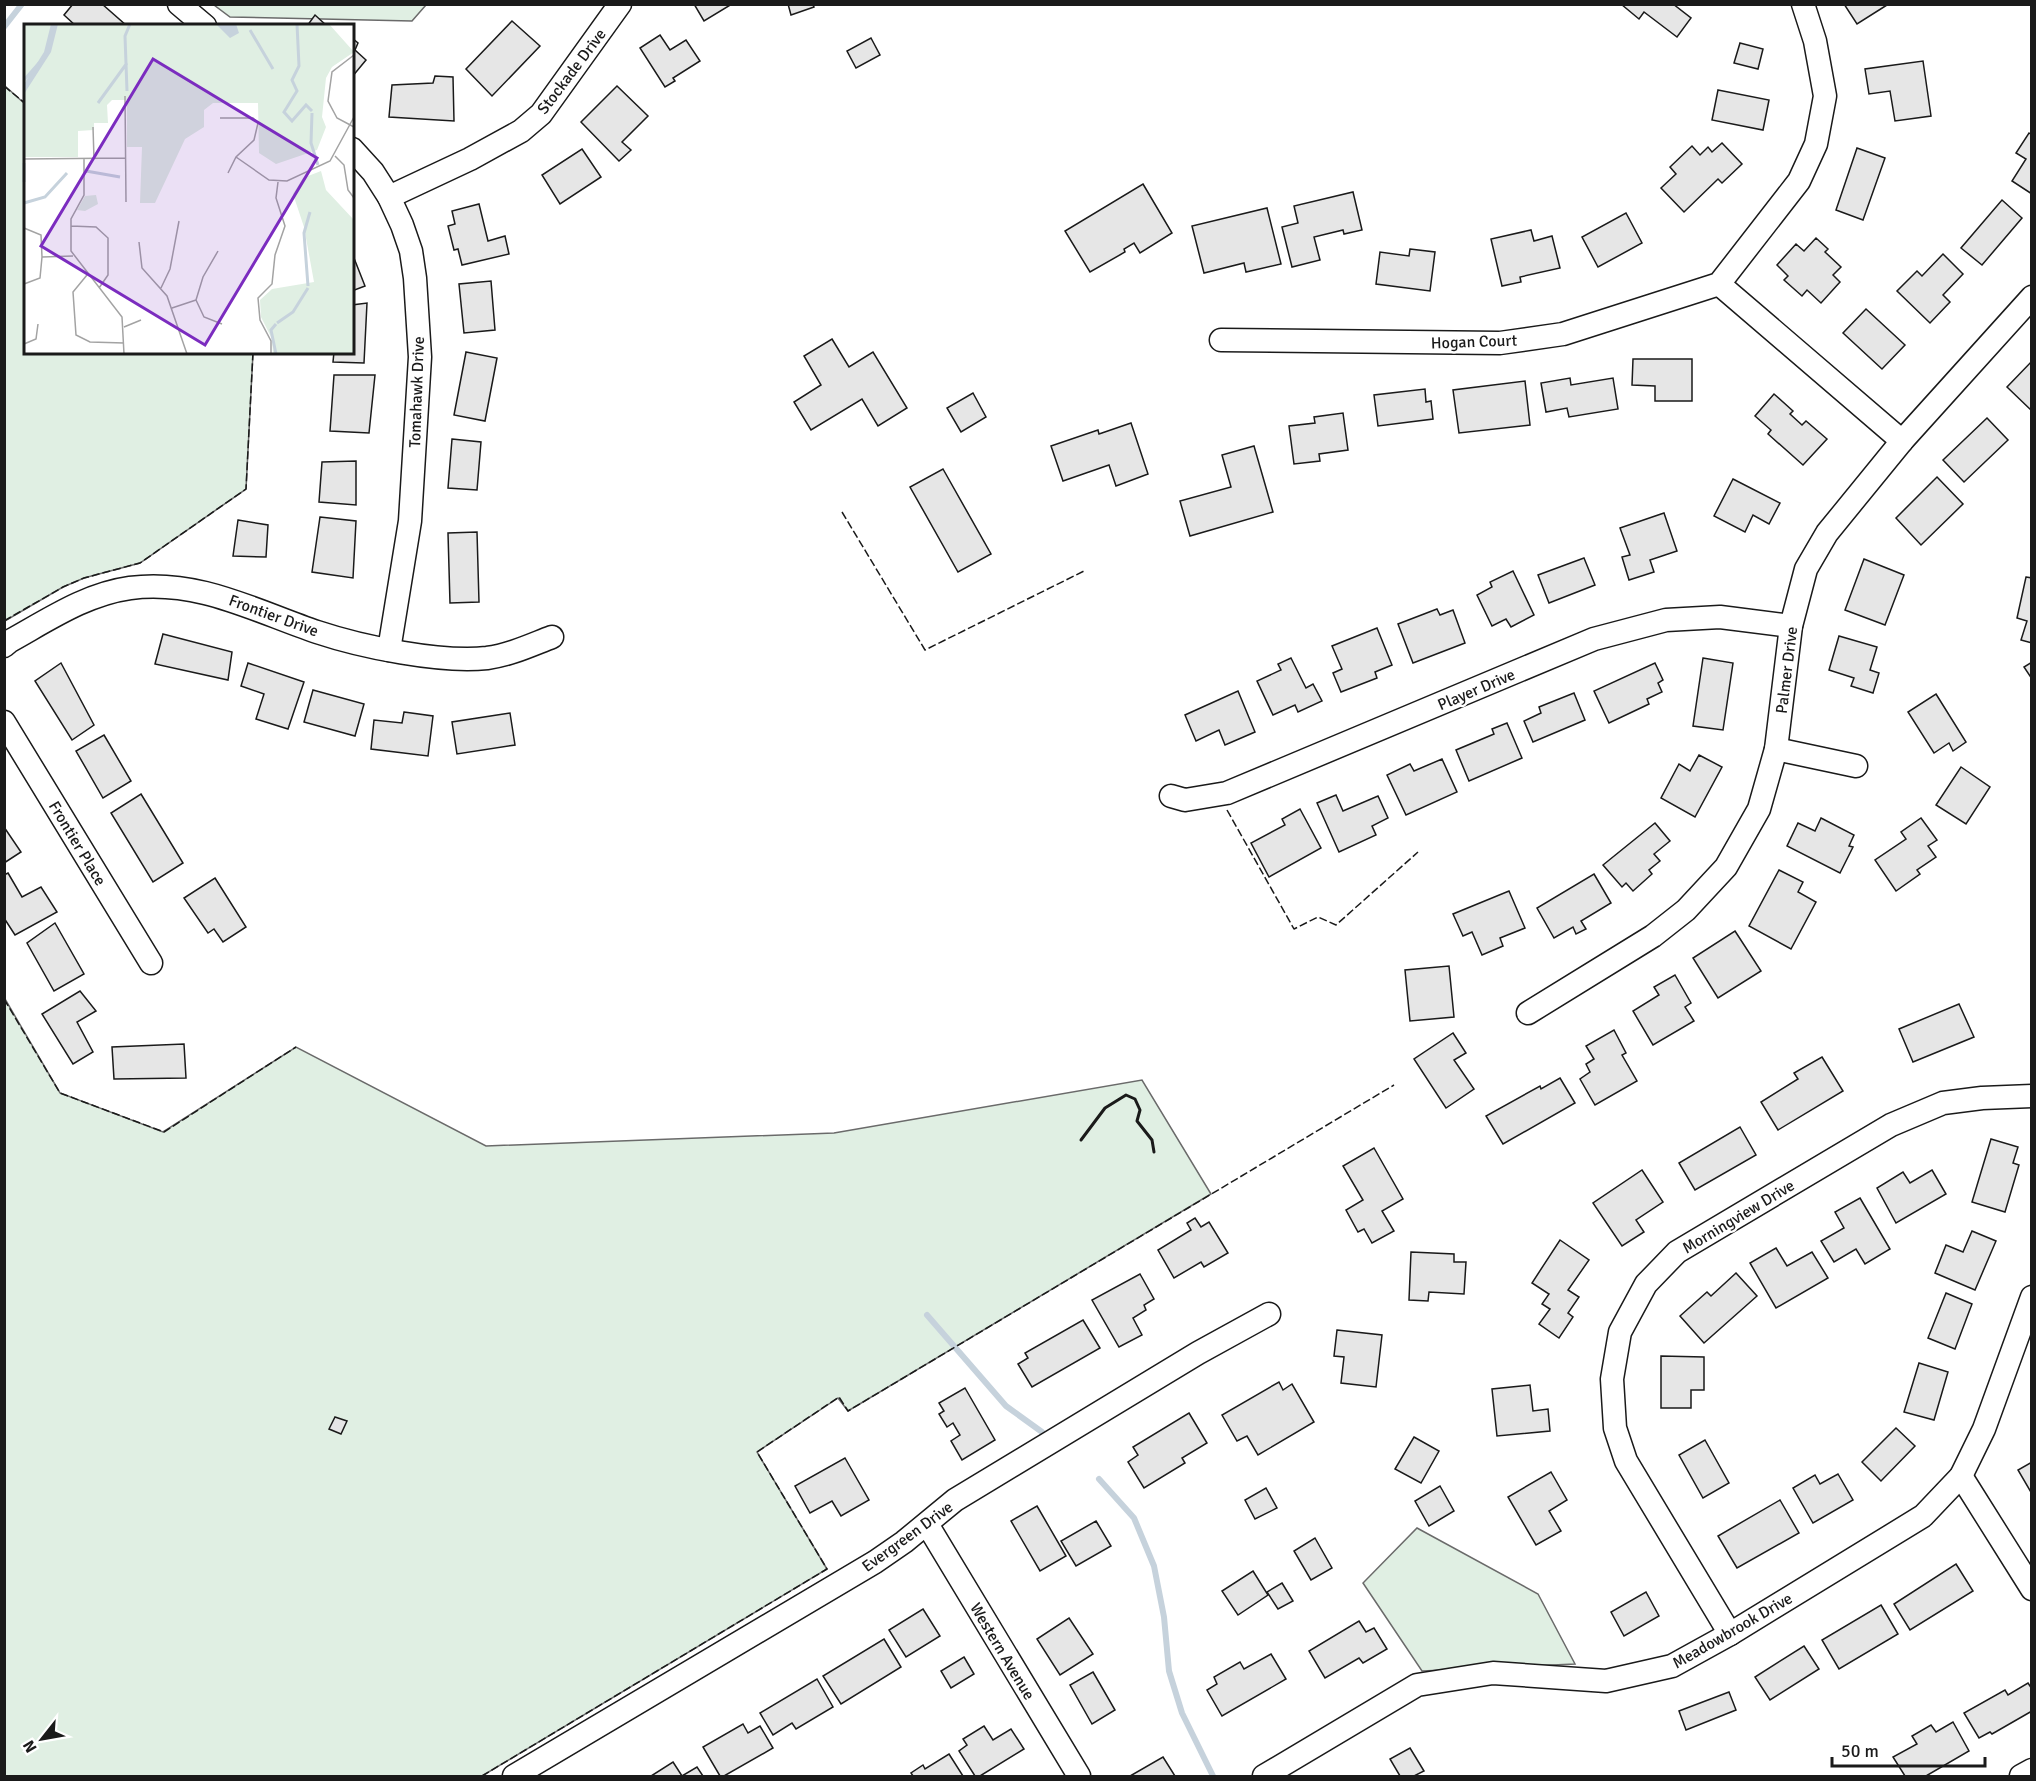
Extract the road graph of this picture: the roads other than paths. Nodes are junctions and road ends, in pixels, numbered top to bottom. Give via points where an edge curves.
1 (179, 4) edge
2 (620, 4) edge
3 (1803, 4) edge
4 (203, 24) edge
5 (354, 150) edge
6 (389, 197) junction
7 (1719, 284) junction
8 (2031, 297) edge
9 (1221, 340) dead end
10 (1902, 441) junction
11 (1791, 626) junction
12 (552, 637) dead end
13 (4, 646) edge
14 (389, 650) junction
15 (4, 722) edge
16 (1776, 749) junction
17 (1856, 765) dead end
18 (1171, 796) dead end
19 (151, 963) dead end
20 (1528, 1013) dead end
21 (2031, 1096) edge
22 (2031, 1297) edge
23 (1269, 1314) dead end
24 (1961, 1476) junction
25 (927, 1524) junction
26 (2031, 1589) edge
27 (1730, 1634) junction
28 (2031, 1770) edge
29 (1075, 1775) edge
30 (514, 1776) edge
31 (1264, 1776) edge
32 (2021, 1776) edge

1 - 4 street
2 - 6 street, Stockade Drive via 541,114 522,130
3 - 7 street via 1815,41 1825,96 1816,144 1799,182
5 - 6 street, Tomahawk Drive
6 - 14 street, Tomahawk Drive via 411,251 420,357 410,522
7 - 9 street, Hogan Court via 1563,334 1500,343
7 - 10 street
8 - 10 street, Palmer Drive
10 - 11 street, Palmer Drive via 1827,533 1806,569
11 - 16 street, Palmer Drive
11 - 18 street, Player Drive via 1719,617 1666,620 1604,636 1227,794 1185,800
12 - 14 street, Frontier Drive via 487,658
13 - 14 street, Frontier Drive via 87,600 130,588 158,587 212,593 318,632
15 - 19 street, Frontier Place
16 - 17 street
16 - 20 street, Palmer Drive via 1759,809 1726,867 1686,910 1653,936
21 - 27 street, Morningview Drive via 1942,1103 1891,1125 1677,1252 1646,1284 1620,1332 1612,1379 1615,1428 1626,1461
22 - 24 street, Meadowbrook Drive via 1984,1429
23 - 25 street, Evergreen Drive via 955,1500
24 - 26 street
24 - 27 street, Meadowbrook Drive via 1923,1516
25 - 29 street, Western Avenue
25 - 30 street, Evergreen Drive via 875,1562
27 - 31 street, Meadowbrook Drive via 1672,1666 1606,1681 1493,1673 1417,1685
28 - 32 street

